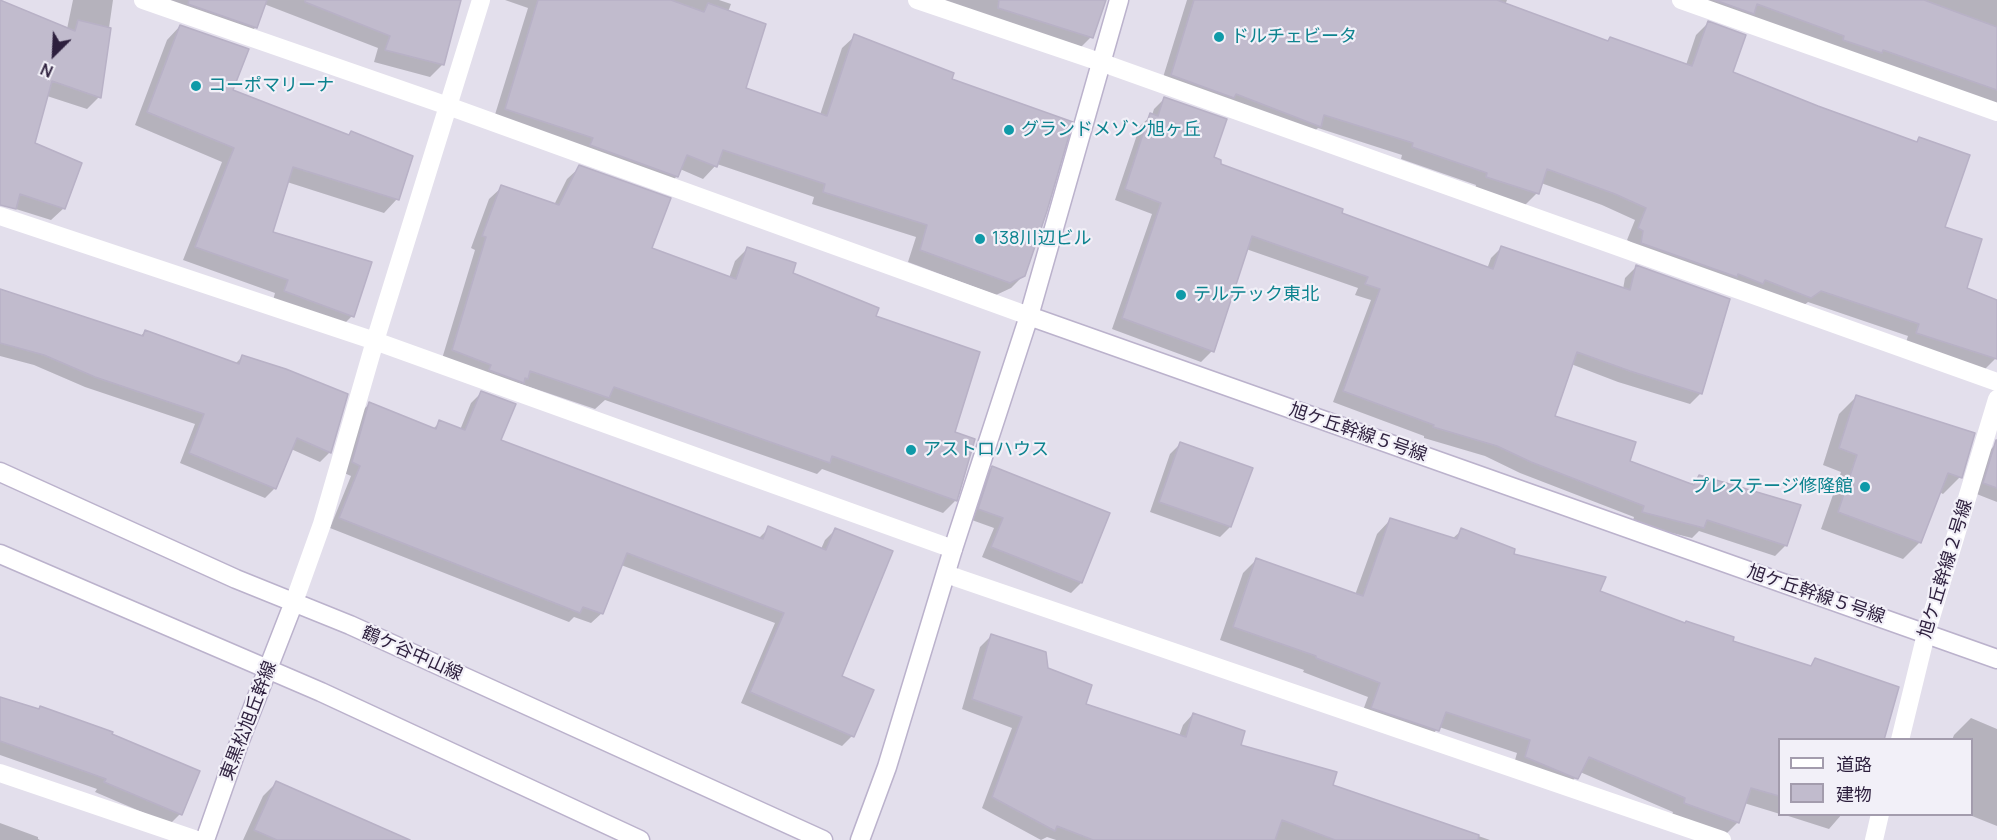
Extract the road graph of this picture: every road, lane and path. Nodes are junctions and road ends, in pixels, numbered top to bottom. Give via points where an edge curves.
1 (143, 0) edge
2 (481, 0) edge
3 (917, 0) edge
4 (1119, 0) edge
5 (1681, 0) edge
6 (1100, 62) junction
7 (448, 106) junction
8 (1997, 112) edge
9 (0, 216) edge
10 (1029, 316) junction
11 (375, 341) junction
12 (1997, 382) edge
13 (1997, 399) edge
14 (0, 472) edge
15 (953, 549) junction
16 (0, 554) edge
17 (945, 574) junction
18 (294, 602) junction
19 (1926, 634) junction
20 (1997, 659) edge
21 (268, 669) junction
22 (1900, 738) edge
23 (0, 773) edge
24 (1880, 816) edge
25 (197, 840) edge
26 (205, 840) edge
27 (640, 840) edge
28 (823, 840) edge
29 (860, 840) edge
30 (1722, 840) edge
31 (1874, 840) edge

1 - 7 street, 旭ケ丘幹線５号線
2 - 7 street, 東黒松旭丘幹線
3 - 6 street
4 - 6 street
5 - 8 street
6 - 10 street
6 - 12 street
7 - 10 street, 旭ケ丘幹線５号線
7 - 11 street, 東黒松旭丘幹線
9 - 11 street
10 - 15 street
10 - 19 street, 旭ケ丘幹線５号線
11 - 15 street
11 - 18 street, 東黒松旭丘幹線 via 322,524
13 - 19 street, 旭ケ丘幹線２号線
14 - 18 street, 鶴ケ谷中山線
15 - 17 street
16 - 21 street
17 - 29 street via 887,767
17 - 30 street
18 - 21 street, 東黒松旭丘幹線
18 - 28 street, 鶴ケ谷中山線
19 - 20 street, 旭ケ丘幹線５号線
19 - 22 street, 旭ケ丘幹線２号線
21 - 26 street, 東黒松旭丘幹線
21 - 27 street
23 - 25 street
24 - 31 street

